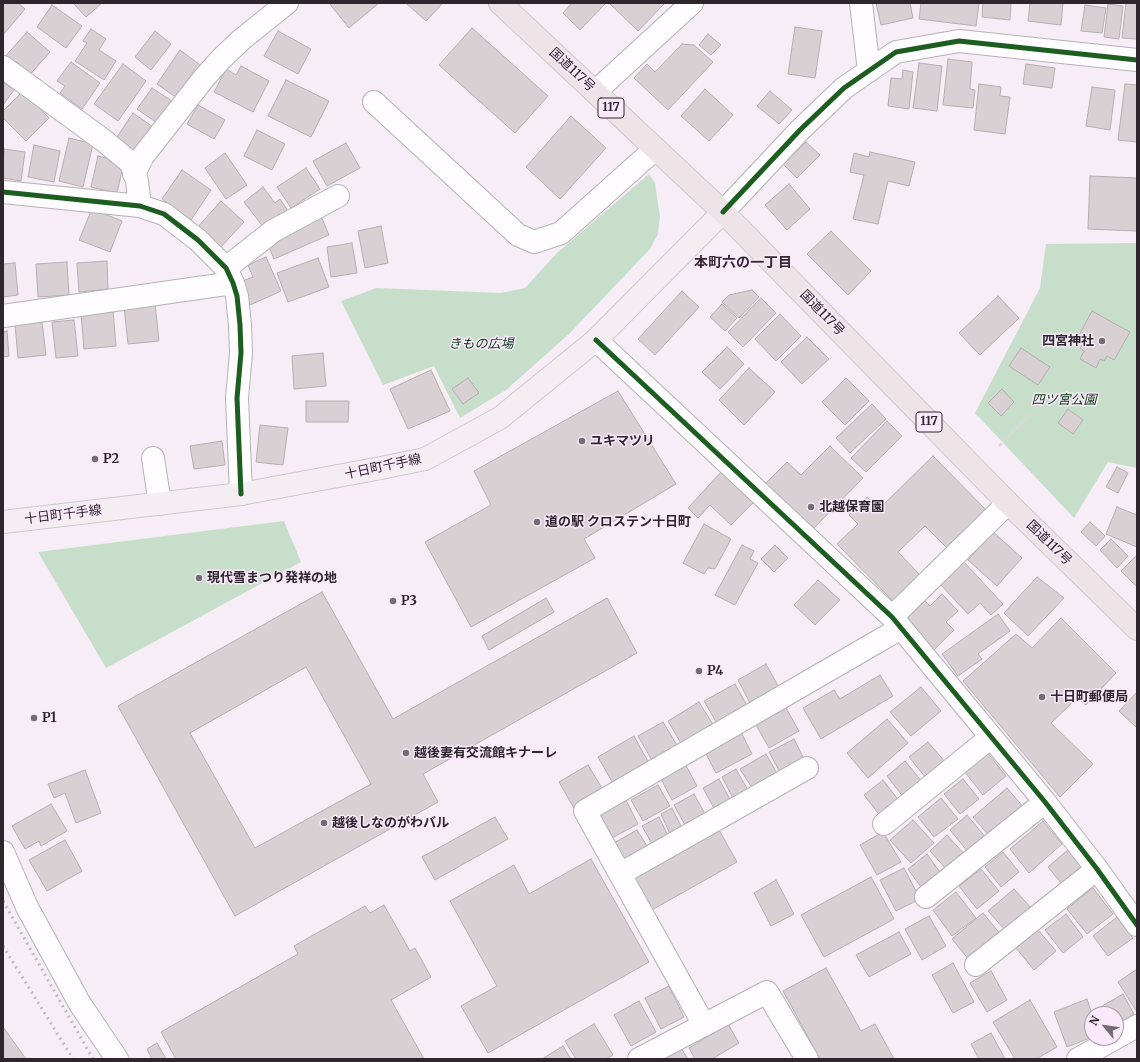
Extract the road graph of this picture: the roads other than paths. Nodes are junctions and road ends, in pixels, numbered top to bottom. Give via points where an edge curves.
1 (287, 3) edge
2 (500, 3) edge
3 (692, 3) edge
4 (861, 3) edge
5 (1137, 60) edge
6 (3, 67) edge
7 (869, 71) junction
8 (595, 92) junction
9 (374, 102) dead end
10 (655, 148) junction
11 (134, 174) junction
12 (3, 192) edge
13 (338, 196) dead end
14 (140, 206) junction
15 (723, 212) junction
16 (230, 275) junction
17 (3, 316) edge
18 (596, 340) junction
19 (153, 458) dead end
20 (241, 494) junction
21 (1008, 503) junction
22 (160, 504) junction
23 (3, 522) edge
24 (897, 622) junction
25 (1137, 629) edge
26 (992, 737) junction
27 (807, 768) dead end
28 (1045, 802) junction
29 (884, 824) dead end
30 (3, 852) edge
31 (1097, 869) junction
32 (620, 874) junction
33 (926, 896) dead end
34 (1137, 925) edge
35 (976, 965) dead end
36 (704, 1025) junction
37 (1137, 1026) edge
38 (117, 1059) edge
39 (639, 1059) edge
40 (807, 1059) edge
41 (1078, 1059) edge

1 - 11 street via 221,59 143,156
2 - 8 highway, 国道117号 / 117
3 - 8 street
4 - 7 street
5 - 7 street via 959,41 896,52
6 - 11 street via 109,145 131,163
7 - 15 street via 838,93
8 - 10 highway, 国道117号 / 117
9 - 10 street via 518,235 534,242 561,232
10 - 15 highway, 国道117号 / 117
11 - 14 street
12 - 14 street
13 - 16 street via 273,231
14 - 16 street via 164,214 198,240
15 - 18 main road, 十日町千手線
15 - 21 highway, 国道117号 / 117
16 - 17 street
16 - 20 street via 237,296 240,332 237,398
18 - 20 main road, 十日町千手線 via 500,418 425,459
18 - 24 street
19 - 22 street
20 - 22 main road, 十日町千手線
21 - 24 street
21 - 25 highway, 国道117号 / 117
22 - 23 main road, 十日町千手線
24 - 26 street
24 - 32 street via 585,811
26 - 28 street
26 - 29 street
27 - 32 street
28 - 31 street
28 - 33 street
30 - 38 street via 27,907 80,1004
31 - 34 street
31 - 35 street
32 - 36 street
36 - 39 street
36 - 40 street via 767,992
37 - 41 street

